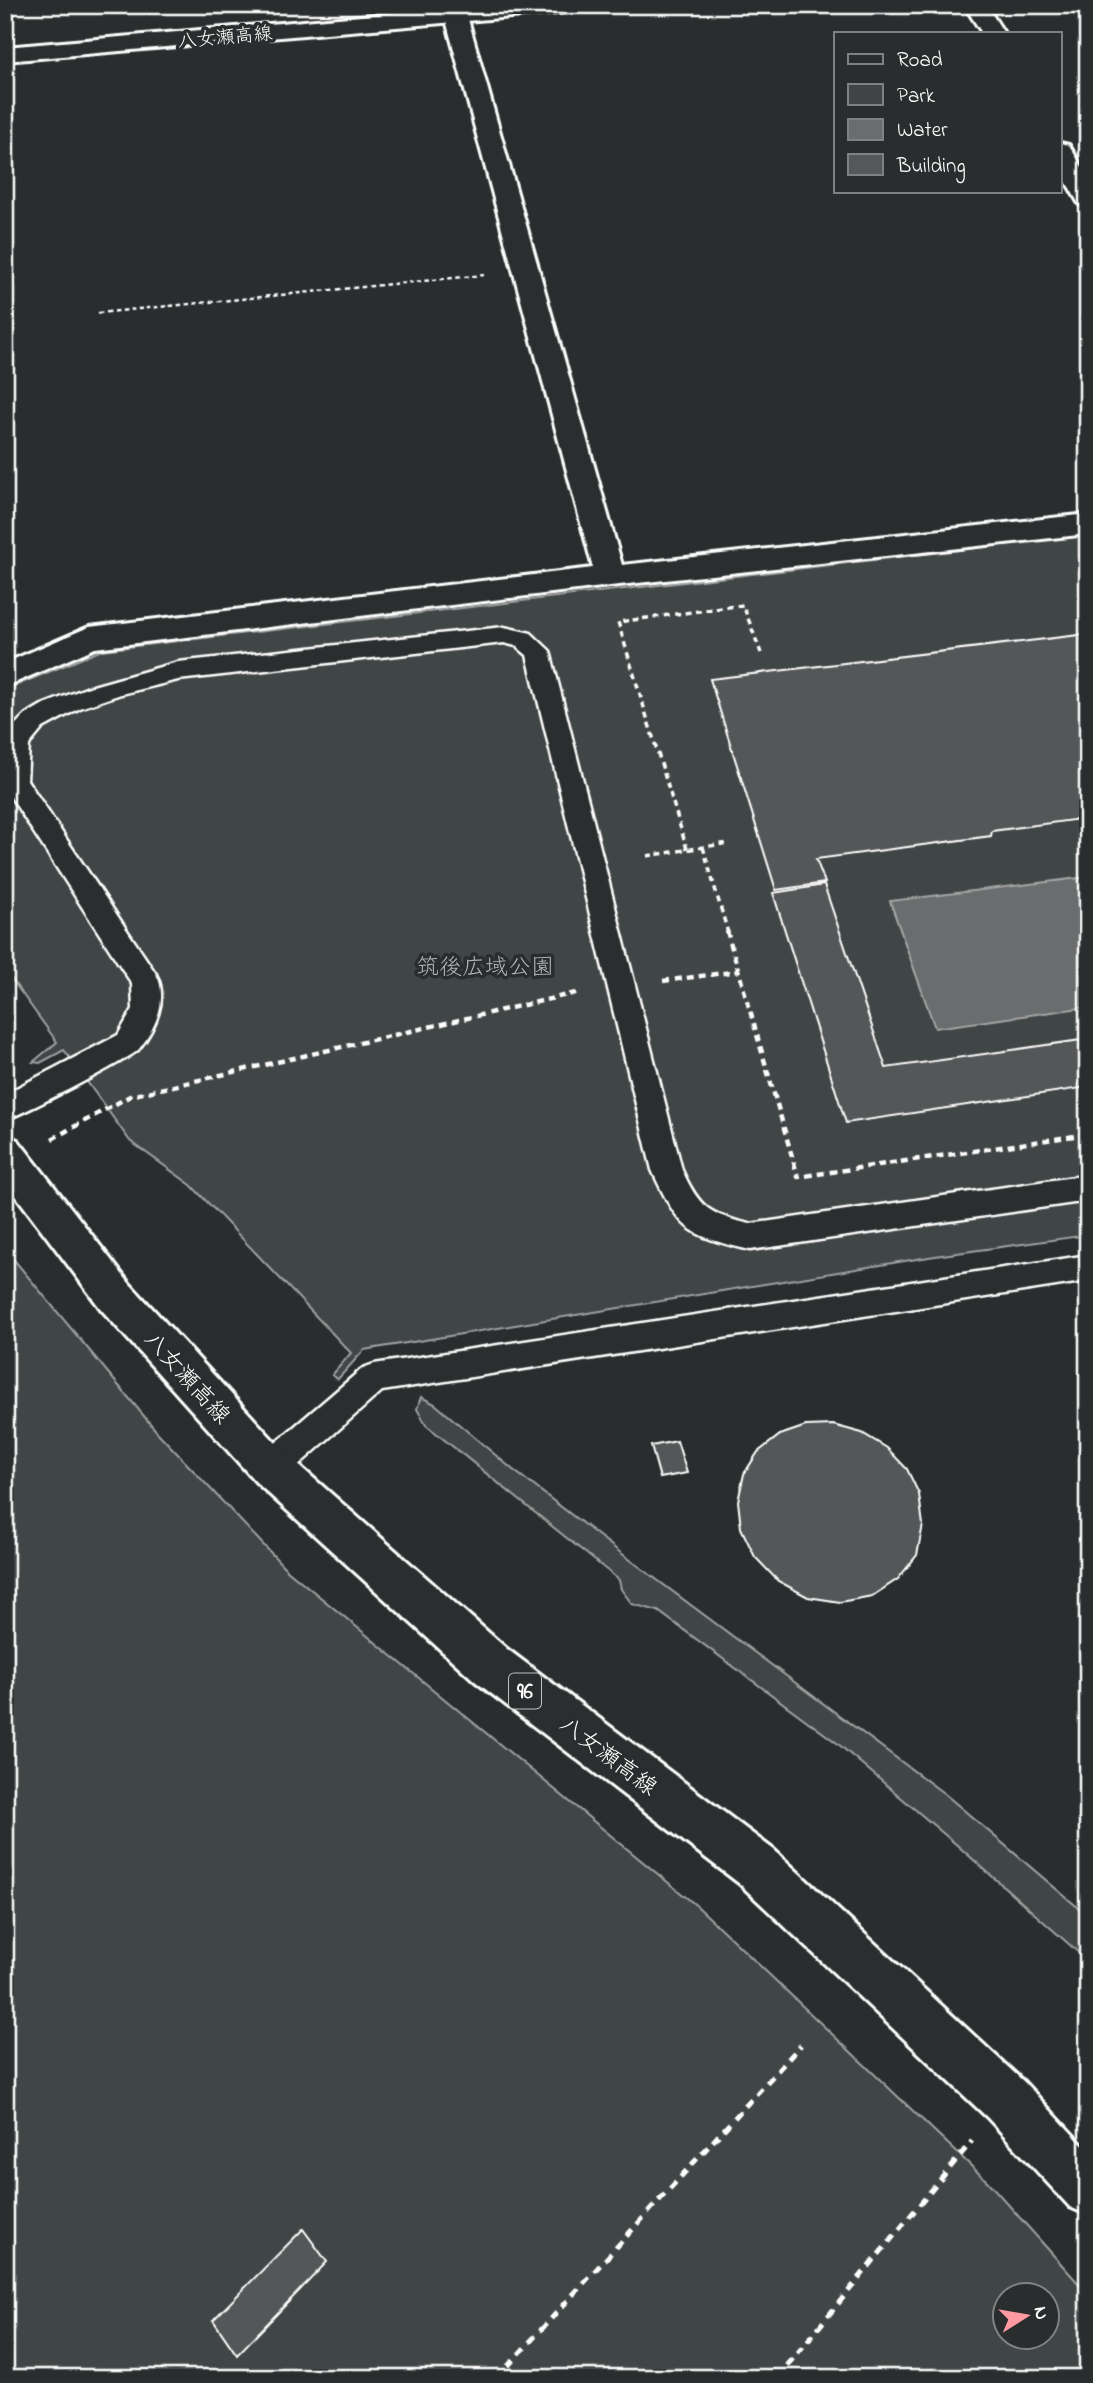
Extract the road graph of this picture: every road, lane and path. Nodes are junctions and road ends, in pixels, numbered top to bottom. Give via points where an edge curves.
1 (569, 5) edge
2 (975, 5) edge
3 (455, 11) edge
4 (992, 32) edge
5 (5, 54) edge
6 (1062, 154) edge
7 (1088, 199) edge
8 (526, 271) junction
9 (98, 313) dead end
10 (1088, 524) edge
11 (610, 576) junction
12 (761, 653) dead end
13 (5, 676) edge
14 (729, 843) dead end
15 (703, 847) junction
16 (687, 849) junction
17 (647, 856) dead end
18 (739, 971) junction
19 (662, 981) dead end
20 (588, 990) dead end
21 (5, 1108) edge
22 (1088, 1134) edge
23 (51, 1140) dead end
24 (5, 1151) edge
25 (1088, 1188) edge
26 (1088, 1268) edge
27 (271, 1468) junction
28 (801, 2045) dead end
29 (1006, 2100) junction
30 (1088, 2189) edge
31 (496, 2378) edge
32 (777, 2378) edge

1 - 3 street, 八女瀬高線
2 - 4 street
3 - 5 street, 八女瀬高線
3 - 8 street
6 - 7 street
8 - 9 path
8 - 11 street
10 - 11 street
11 - 13 street via 89,638
12 - 16 path via 743,605 618,622
14 - 15 path
15 - 16 path
15 - 18 path
16 - 17 path
18 - 19 path
18 - 22 path via 798,1177
20 - 23 path via 130,1096
21 - 25 lane via 128,1043 147,1010 146,982 14,781 13,758 22,733 49,710 178,671 504,635 523,639 538,651 667,1170 684,1209 707,1227 750,1237
24 - 27 street, 八女瀬高線 / 96 via 114,1296
26 - 27 lane via 374,1378
27 - 29 street, 八女瀬高線 / 96 via 491,1665 757,1867
28 - 31 path
29 - 30 street, 八女瀬高線 / 96
29 - 32 path

